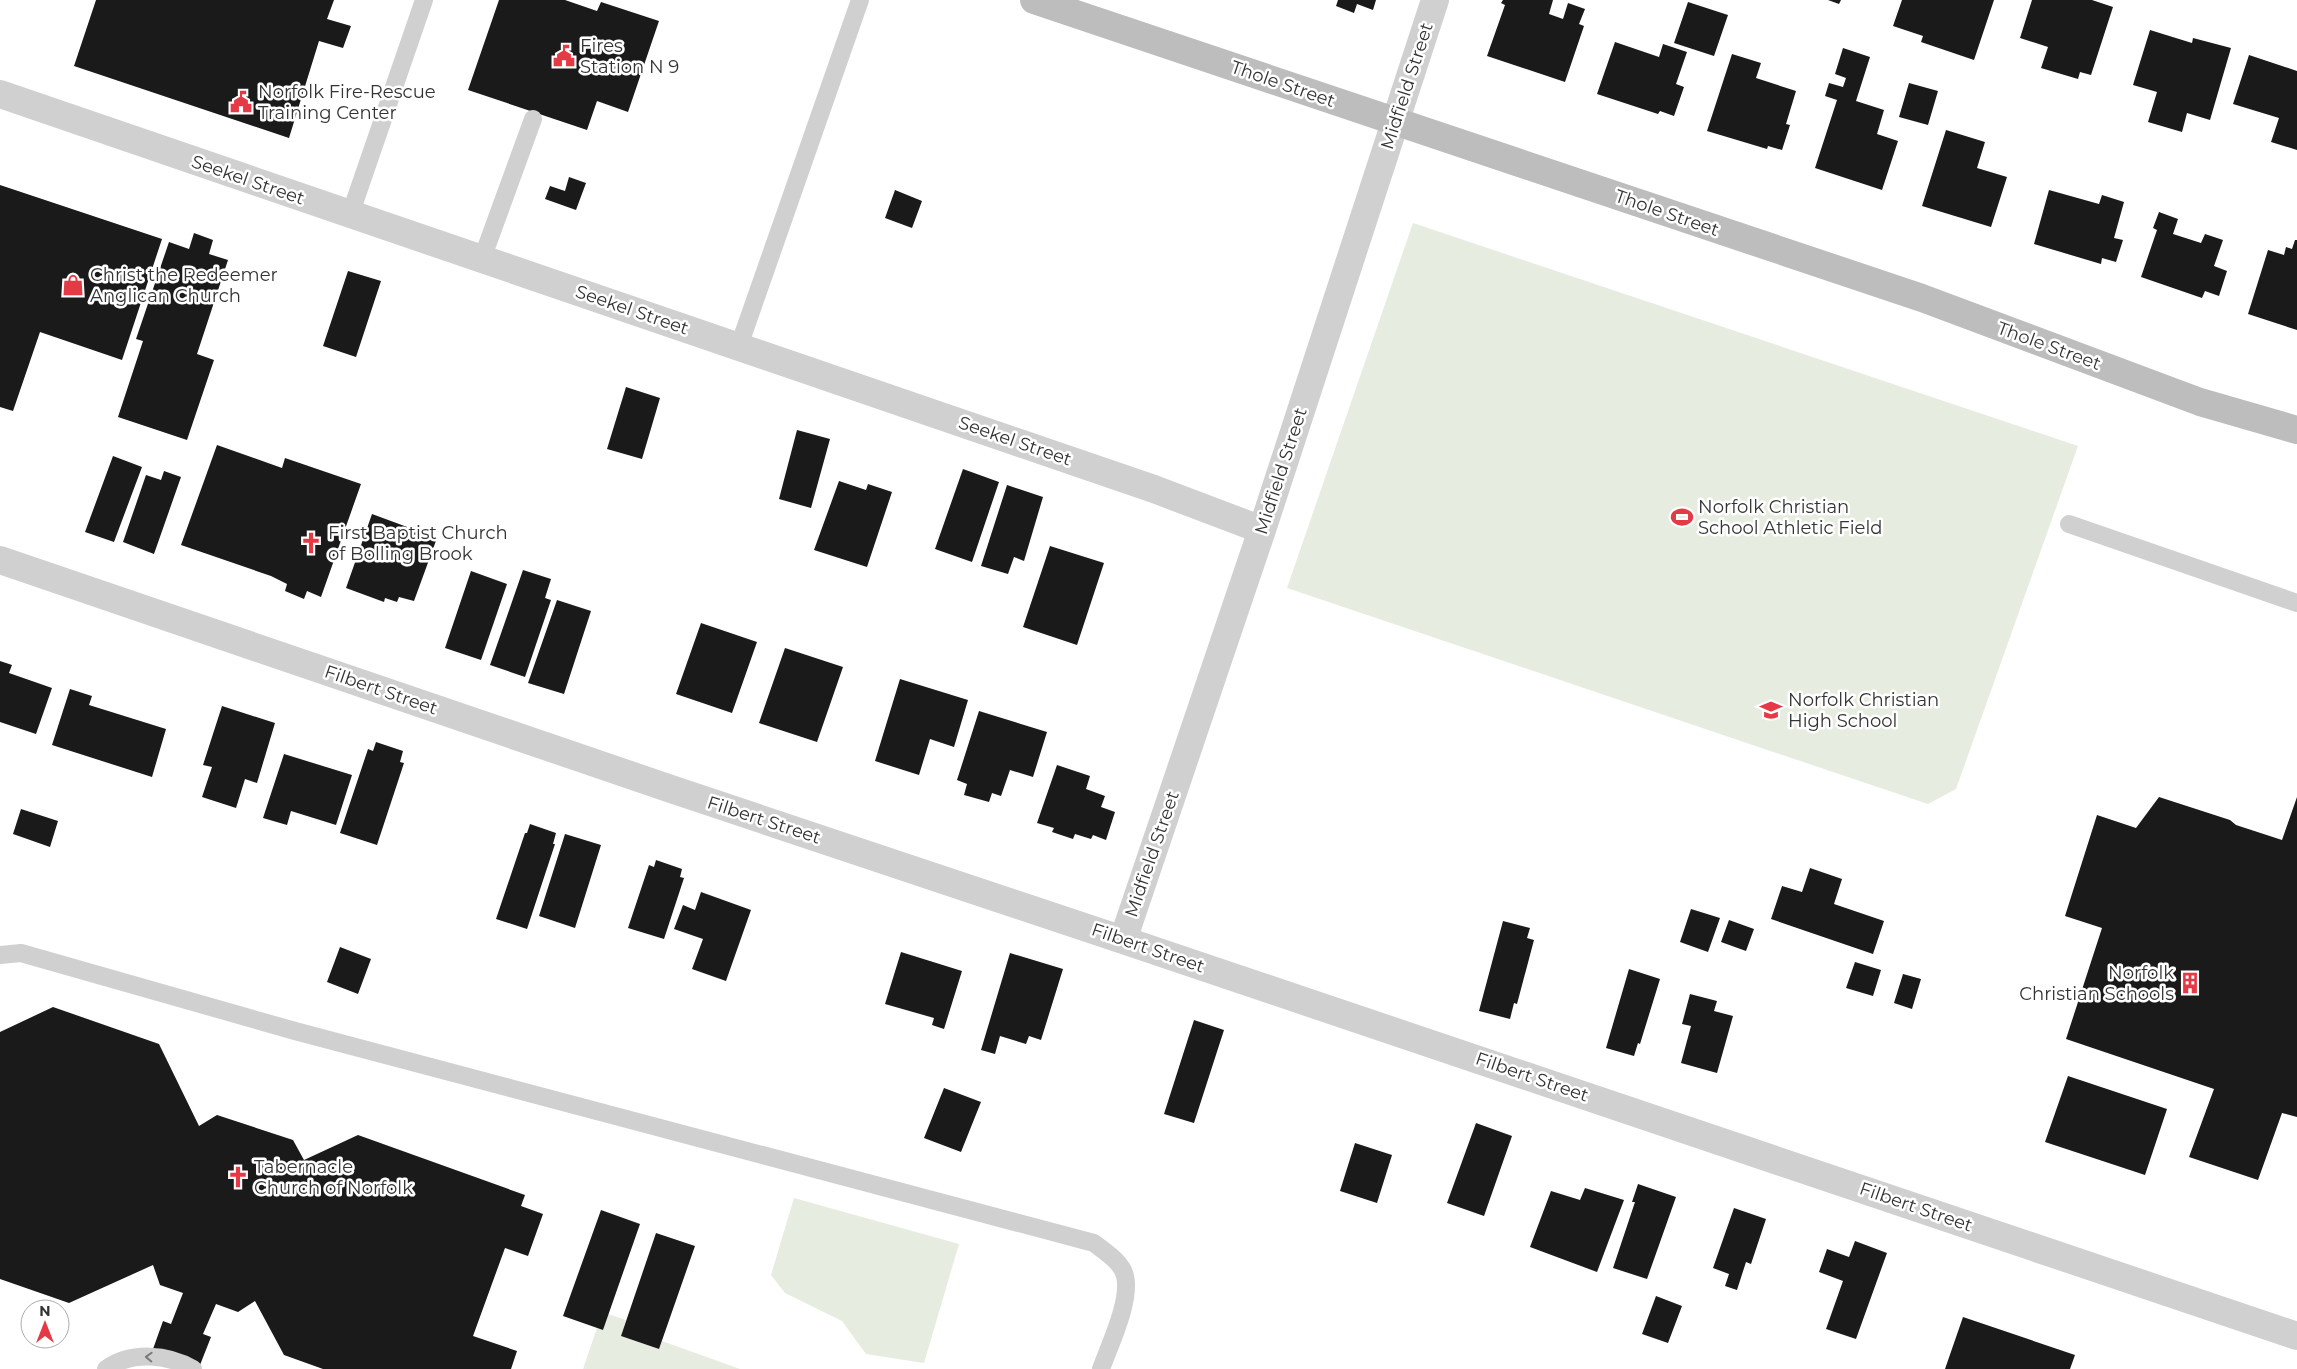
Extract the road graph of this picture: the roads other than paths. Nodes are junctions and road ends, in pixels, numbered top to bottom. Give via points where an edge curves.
1 (424, 0) edge
2 (860, 0) edge
3 (1034, 0) edge
4 (1435, 0) edge
5 (0, 94) edge
6 (533, 119) dead end
7 (1396, 122) junction
8 (350, 215) junction
9 (482, 259) junction
10 (739, 346) junction
11 (2297, 430) edge
12 (2069, 524) dead end
13 (1262, 530) junction
14 (0, 560) edge
15 (2297, 603) edge
16 (1123, 940) junction
17 (0, 955) edge
18 (2297, 1336) edge
19 (106, 1369) edge
20 (193, 1369) edge
21 (1102, 1369) edge

1 - 8 lane
2 - 10 lane
3 - 7 street, Thole Street
4 - 7 street, Midfield Street
5 - 8 street, Seekel Street
6 - 9 lane
7 - 11 street, Thole Street via 1922,298 2200,402
7 - 13 street, Midfield Street
8 - 9 street, Seekel Street
9 - 10 street, Seekel Street
10 - 13 street, Seekel Street via 1154,489
12 - 15 lane
13 - 16 street, Midfield Street
14 - 16 street, Filbert Street
16 - 18 street, Filbert Street
17 - 21 lane via 21,953 295,1031 1094,1243 1116,1260 1125,1275 1126,1296
20 -> 19 lane via 178,1360 145,1356 113,1364

